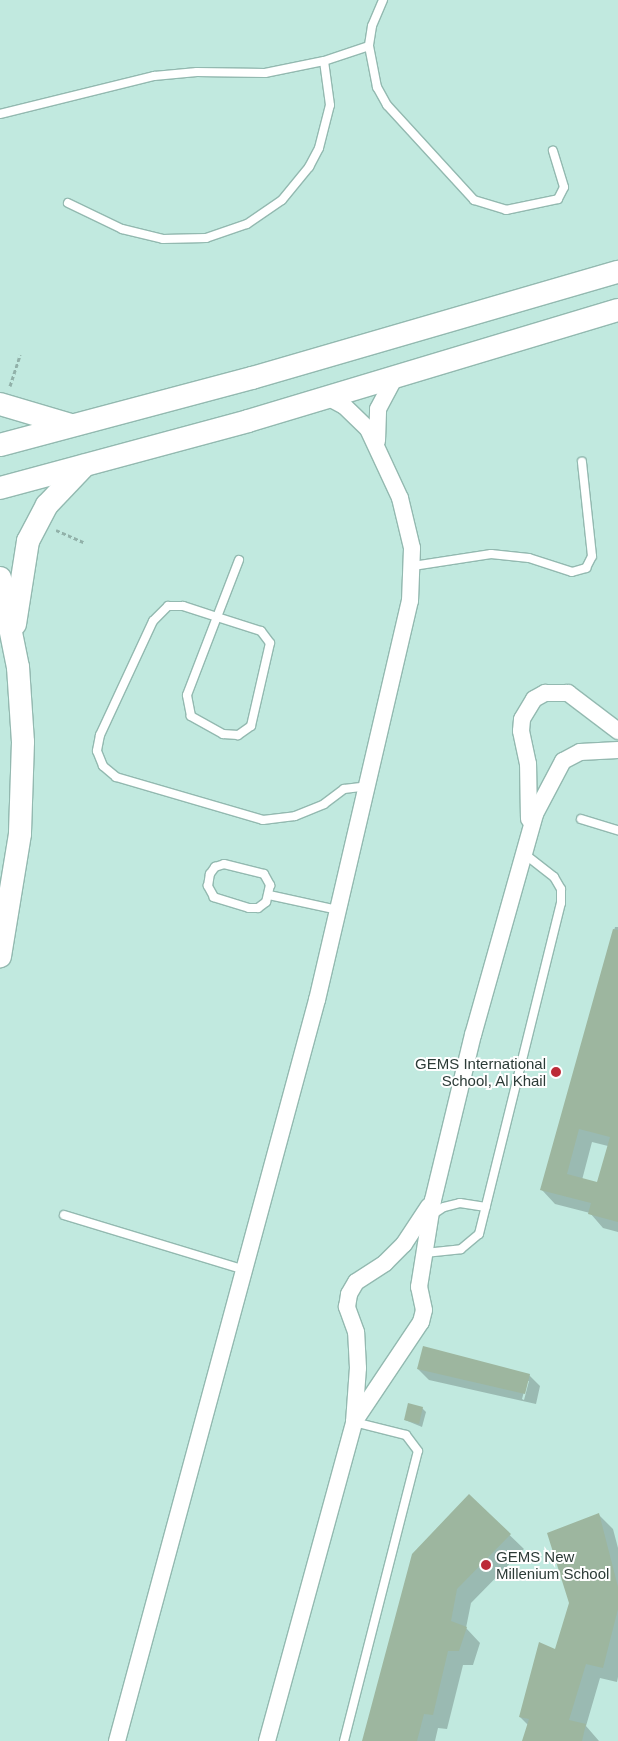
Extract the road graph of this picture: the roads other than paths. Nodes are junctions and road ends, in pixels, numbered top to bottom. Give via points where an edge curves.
1 (383, 0) edge
2 (369, 46) junction
3 (324, 61) junction
4 (0, 114) edge
5 (553, 151) dead end
6 (68, 204) dead end
7 (618, 272) edge
8 (618, 310) edge
9 (394, 379) junction
10 (329, 398) junction
11 (1, 405) edge
12 (74, 425) junction
13 (377, 443) junction
14 (0, 446) edge
15 (582, 462) dead end
16 (85, 465) junction
17 (0, 488) edge
18 (240, 560) dead end
19 (413, 566) junction
20 (0, 578) edge
21 (217, 618) junction
22 (13, 638) junction
23 (618, 731) edge
24 (618, 750) edge
25 (369, 787) junction
26 (580, 819) dead end
27 (618, 830) edge
28 (528, 833) junction
29 (523, 853) junction
30 (269, 895) junction
31 (340, 910) junction
32 (0, 956) edge
33 (432, 1200) junction
34 (486, 1207) junction
35 (64, 1216) dead end
36 (430, 1217) junction
37 (425, 1252) junction
38 (245, 1270) junction
39 (354, 1422) junction
40 (117, 1741) edge
41 (267, 1741) edge
42 (344, 1741) edge

1 - 2 lane via 372,26
2 - 3 lane
2 - 5 lane via 373,74 387,105 466,192 484,205 512,210 558,198 564,187
3 - 4 lane via 265,73 175,73
3 - 6 lane via 330,105 318,148 309,167 282,200 247,224 206,238 163,239 122,229
7 - 12 street
8 - 9 street
9 - 10 street
9 - 13 street via 378,409
10 - 13 street via 357,416
10 - 16 street
11 - 12 street
12 - 14 street
13 - 19 street via 405,514
15 - 19 lane via 592,556 586,568 572,572 529,558 491,554
16 - 17 street
16 - 22 street via 48,505 37,522 23,562
18 - 21 lane
19 - 25 street via 410,601
20 - 22 street
21 - 21 lane via 261,631 270,643 255,719 238,735 223,734 201,725 191,716 186,703
21 - 25 lane via 176,605 157,615 100,734 97,751 103,766 116,777 263,820 295,816 324,804 344,789
22 - 32 street via 21,697 23,786 16,871
23 - 28 street via 568,693 545,693 526,708 521,731 530,788
24 - 28 street via 580,752 563,761 543,796
25 - 31 street
26 - 27 lane
28 - 29 street
29 - 33 street
29 - 34 lane via 554,877 561,889 561,903
30 - 30 lane via 262,905 254,908 218,899 209,890 210,874 215,867 224,864 264,874 270,880
30 - 31 lane
31 - 38 street
33 - 36 street
33 - 39 street via 404,1244 385,1263 356,1282 349,1294 347,1307 356,1332 358,1360
34 - 36 lane via 460,1203 444,1207
34 - 37 lane via 479,1234 468,1245 453,1251
35 - 38 lane
36 - 37 street
37 - 39 street via 419,1287 424,1310 421,1322
38 - 40 street
39 - 41 street
39 - 42 lane via 406,1435 418,1451

